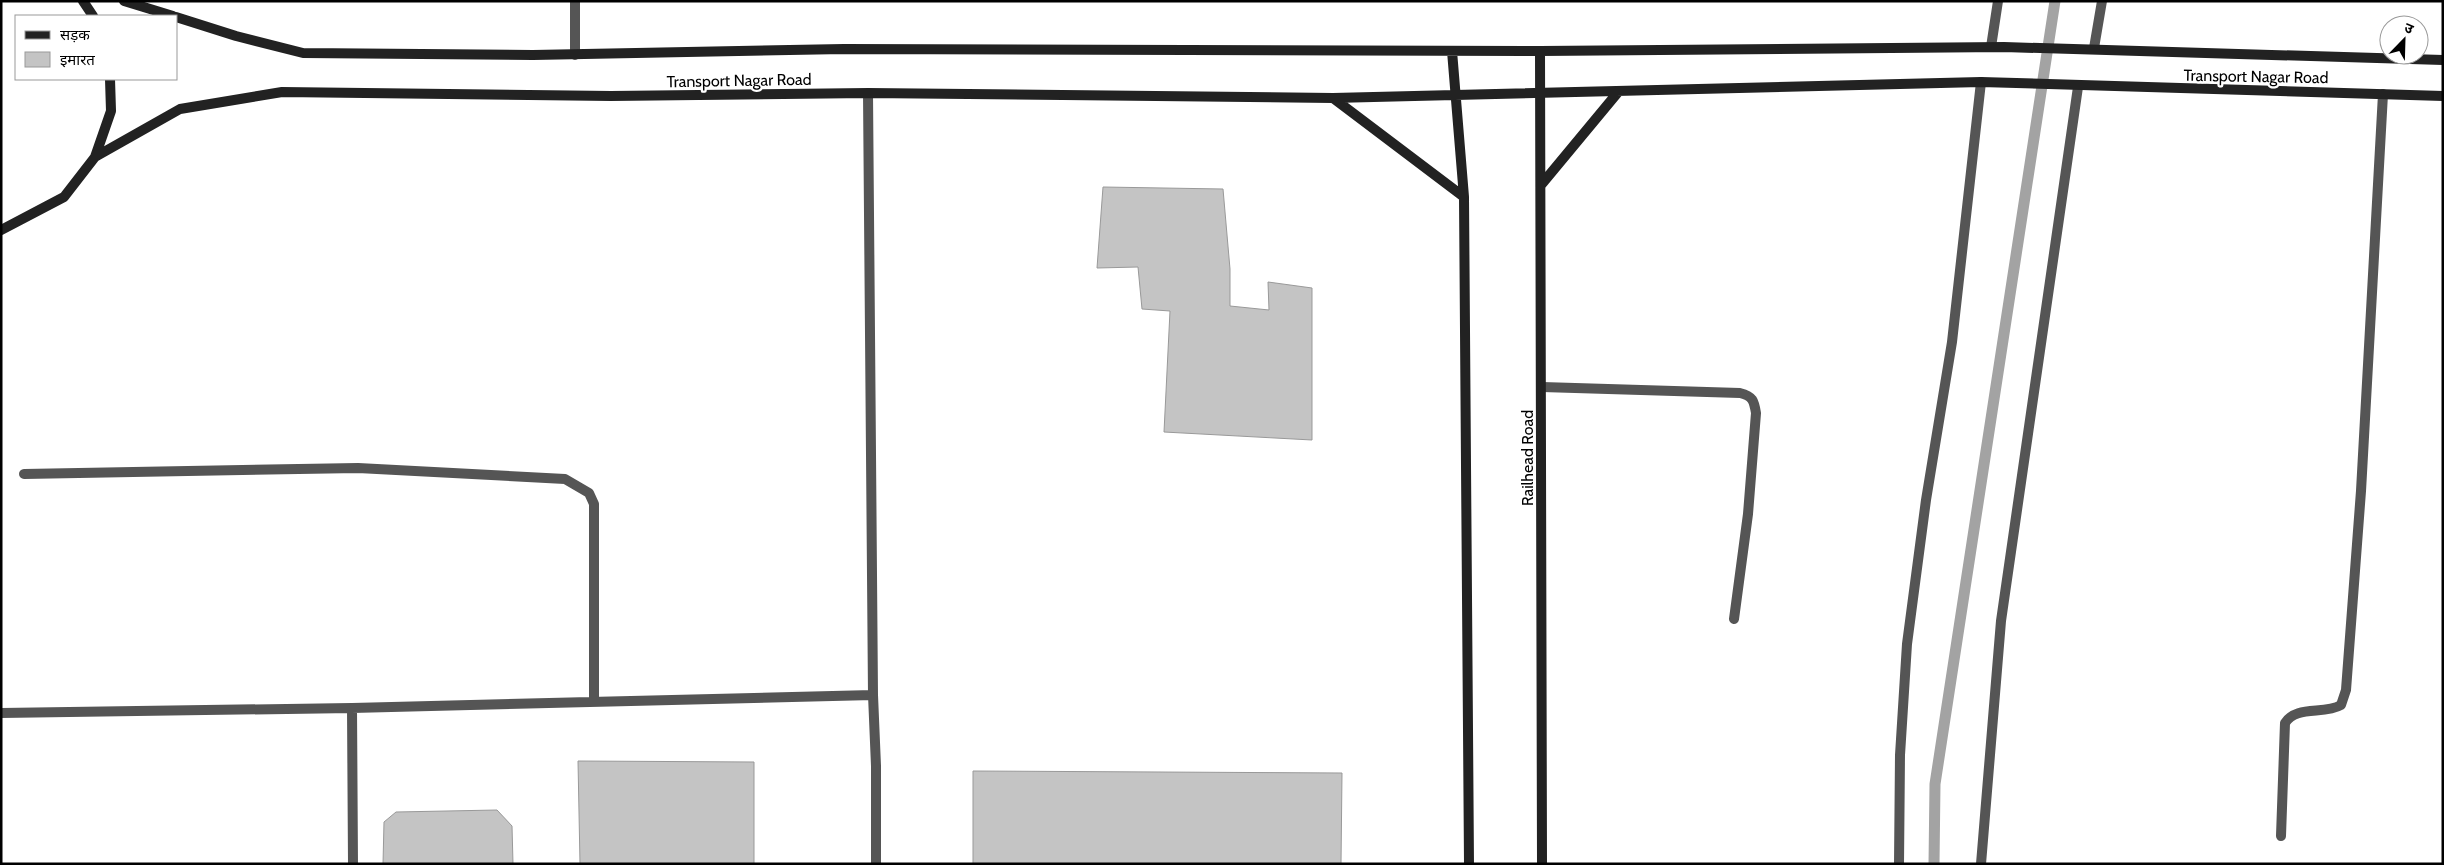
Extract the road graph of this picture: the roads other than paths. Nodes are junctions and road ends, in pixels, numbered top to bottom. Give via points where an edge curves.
1 (83, 1) edge
2 (124, 1) edge
3 (575, 1) edge
4 (1998, 1) edge
5 (2102, 1) edge
6 (92, 15) edge
7 (169, 15) edge
8 (178, 18) edge
9 (1991, 47) junction
10 (2094, 48) junction
11 (1452, 51) junction
12 (1540, 51) junction
13 (575, 55) junction
14 (2443, 60) edge
15 (110, 80) edge
16 (1981, 82) junction
17 (2073, 86) junction
18 (1619, 91) junction
19 (1542, 92) junction
20 (868, 93) junction
21 (2383, 94) junction
22 (1455, 95) junction
23 (2443, 96) edge
24 (1333, 98) junction
25 (95, 157) junction
26 (1541, 185) junction
27 (1464, 197) junction
28 (2, 230) edge
29 (1542, 387) junction
30 (24, 474) dead end
31 (1734, 619) dead end
32 (873, 695) junction
33 (594, 702) junction
34 (352, 708) junction
35 (1, 713) edge
36 (2281, 836) dead end
37 (353, 864) edge
38 (876, 864) edge
39 (1469, 864) edge
40 (1542, 864) edge
41 (1899, 864) edge
42 (1981, 864) edge

1 - 6 main road
2 - 7 main road
3 - 13 street
4 - 9 street
5 - 10 street
8 - 13 main road via 303,53
9 - 10 main road
9 - 12 main road
10 - 14 main road
11 - 12 main road
11 - 13 main road via 844,49
11 - 22 main road
12 - 19 main road, Railhead Road
15 - 25 main road via 111,110
16 - 17 main road, Transport Nagar Road
16 - 18 main road, Transport Nagar Road
16 - 41 street via 1952,342 1907,644 1900,755
17 - 21 main road, Transport Nagar Road
17 - 42 street via 2001,622
18 - 19 main road, Transport Nagar Road
18 - 26 main road
19 - 22 main road, Transport Nagar Road
19 - 26 main road, Railhead Road
20 - 24 main road, Transport Nagar Road
20 - 25 main road, Transport Nagar Road via 611,96 282,92 180,109
20 - 32 street
21 - 23 main road, Transport Nagar Road
21 - 36 street via 2361,491 2346,690 2340,705 2334,709 2299,713 2290,716 2285,723
22 - 24 main road, Transport Nagar Road
22 - 27 main road
24 - 27 main road
25 - 28 main road via 64,197
26 - 29 main road, Railhead Road
27 - 39 main road
29 - 31 street via 1740,393 1754,400 1756,413 1748,514
29 - 40 main road, Railhead Road
30 - 33 street via 358,468 565,479 589,493 596,515
32 - 33 street
32 - 38 street
33 - 34 street
34 - 35 street
34 - 37 street

